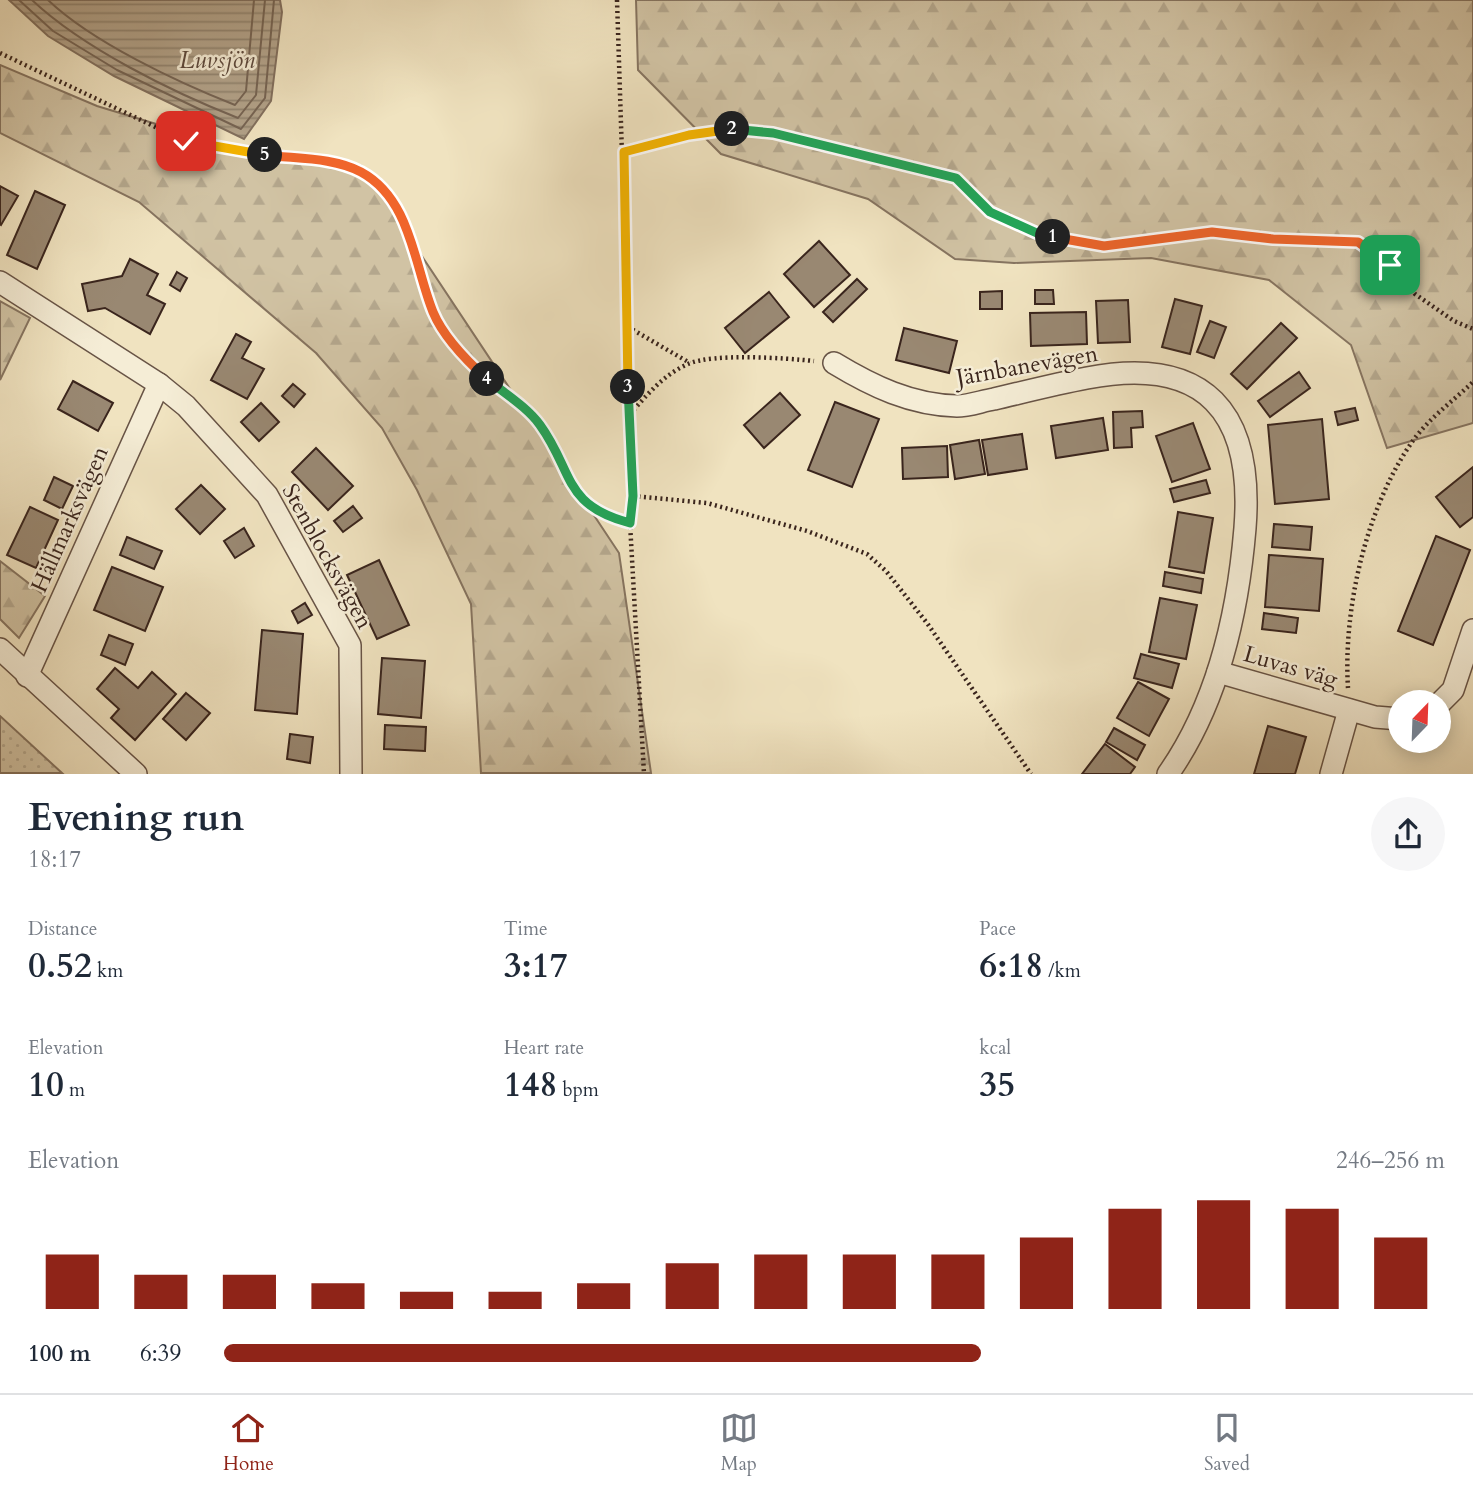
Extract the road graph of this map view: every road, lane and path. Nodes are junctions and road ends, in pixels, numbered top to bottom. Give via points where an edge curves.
1 (617, 0) edge
2 (0, 52) edge
3 (624, 152) junction
4 (0, 282) edge
5 (627, 327) junction
6 (1473, 329) edge
7 (690, 363) junction
8 (834, 363) joint
9 (1473, 382) edge
10 (159, 384) junction
11 (629, 415) junction
12 (633, 496) junction
13 (630, 523) junction
14 (1473, 630) edge
15 (0, 649) edge
16 (1218, 672) junction
17 (27, 676) junction
18 (1451, 692) edge
19 (1349, 710) junction
20 (1388, 719) edge
21 (136, 774) edge
22 (351, 774) edge
23 (644, 774) edge
24 (1031, 774) edge
25 (1168, 774) edge
26 (1331, 774) edge

1 - 3 path
2 - 13 path via 186,141 337,163 361,172 396,206 434,315 471,365 536,420 582,499 597,511
3 - 5 path
3 - 6 path via 729,128 773,133 956,178 990,212 1052,237 1104,246 1212,232 1358,242 1390,265 1415,294
4 - 10 street, Stenblocksvägen
5 - 7 path
5 - 11 path
7 - 8 path via 767,356
7 - 11 path via 664,378
8 - 16 street, Järnbanevägen via 896,395 960,407 1089,377 1171,377 1204,390 1231,424 1241,447 1246,483 1242,565
9 - 19 path via 1413,440 1379,501 1354,595 1346,654
10 - 17 street, Hällmarksvägen
10 - 22 street, Stenblocksvägen via 186,406 267,495 350,645
11 - 12 path
12 - 13 path
12 - 24 path via 707,503 807,531 867,554 886,570 927,623
13 - 23 path
14 - 18 street
15 - 17 street
16 - 19 street, Luvas väg
16 - 25 street, Järnbanevägen via 1197,723
17 - 21 street
19 - 20 street, Luvas väg
19 - 26 street, Luvas väg

